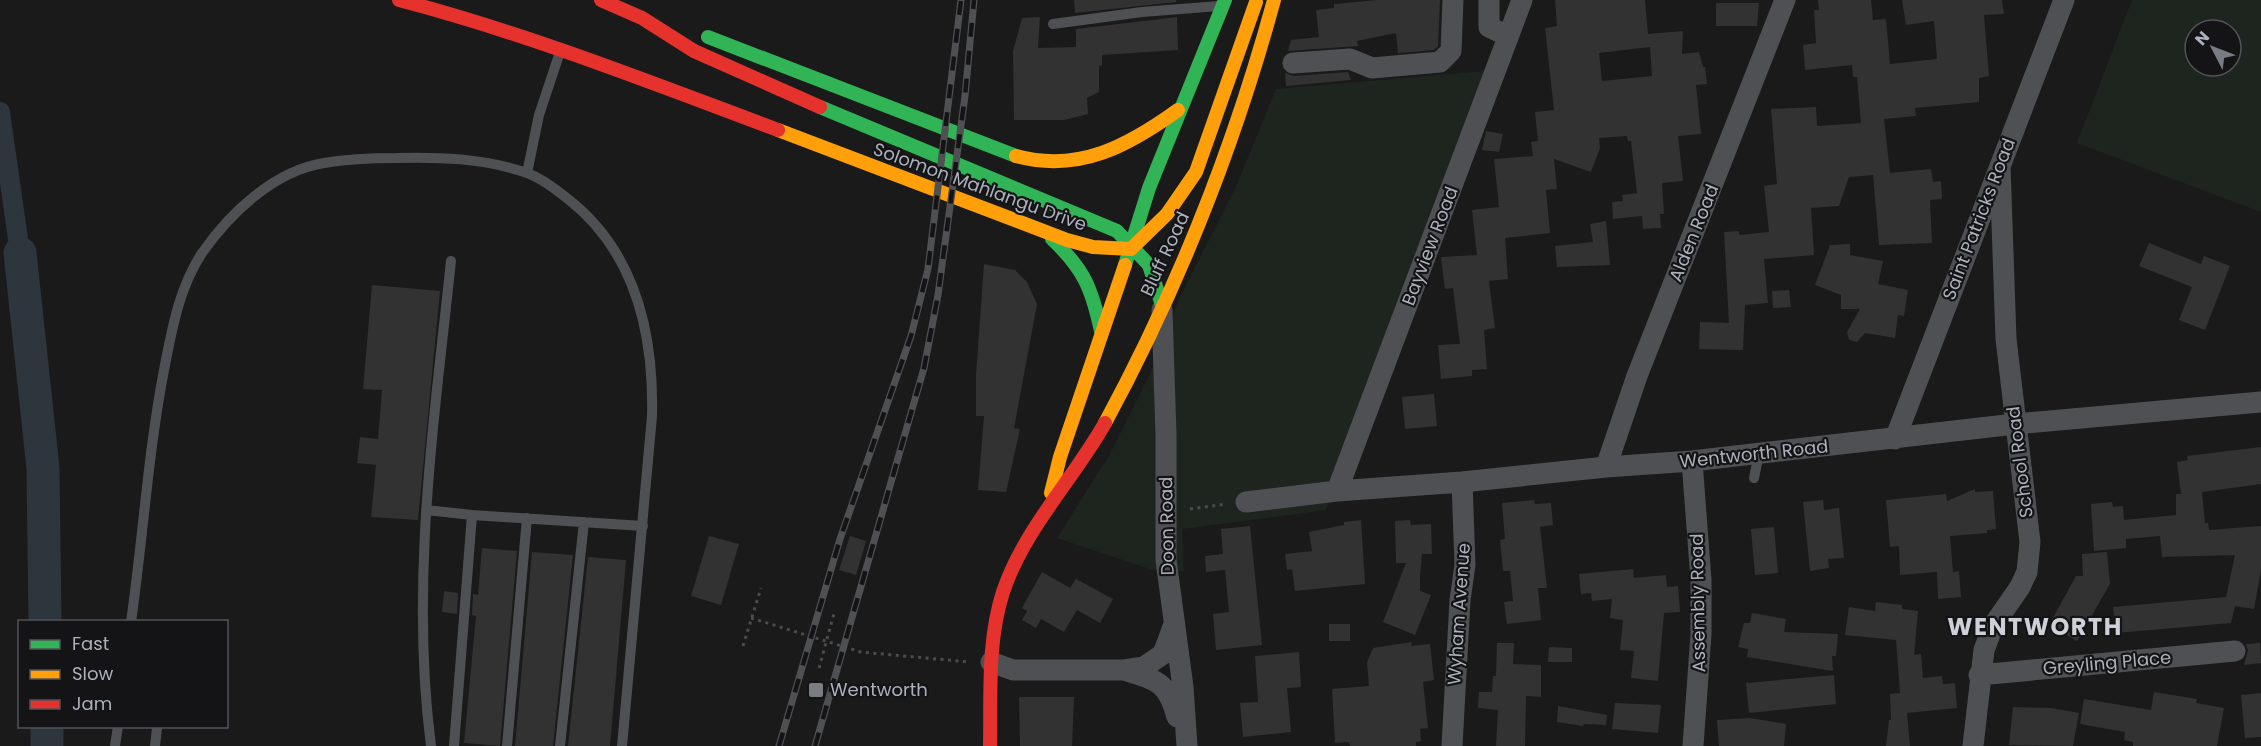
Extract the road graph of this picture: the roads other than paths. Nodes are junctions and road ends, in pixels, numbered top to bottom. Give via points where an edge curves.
1 (399, 0) edge
2 (601, 0) edge
3 (1257, 0) edge
4 (1274, 0) edge
5 (1453, 0) edge
6 (1488, 0) edge
7 (1522, 0) edge
8 (1785, 0) edge
9 (2064, 0) edge
10 (1223, 3) edge
11 (642, 18) junction
12 (1053, 24) dead end
13 (1508, 36) junction
14 (561, 48) junction
15 (1293, 63) dead end
16 (1178, 110) junction
17 (2000, 166) junction
18 (527, 173) junction
19 (1043, 231) junction
20 (1131, 249) junction
21 (451, 261) dead end
22 (1162, 305) junction
23 (1101, 331) junction
24 (2261, 402) edge
25 (2015, 424) junction
26 (1895, 439) junction
27 (1759, 453) junction
28 (1692, 461) junction
29 (1606, 467) junction
30 (1754, 478) dead end
31 (1462, 482) junction
32 (1337, 491) junction
33 (1246, 502) road end
34 (1049, 504) junction
35 (426, 510) junction
36 (472, 515) junction
37 (527, 518) junction
38 (584, 522) junction
39 (643, 526) junction
40 (131, 620) edge
41 (1174, 626) junction
42 (2235, 651) dead end
43 (991, 662) junction
44 (1124, 670) junction
45 (1979, 675) junction
46 (118, 728) edge
47 (157, 728) edge
48 (115, 746) edge
49 (155, 746) edge
50 (431, 746) edge
51 (454, 746) edge
52 (507, 746) edge
53 (560, 746) edge
54 (622, 746) edge
55 (990, 746) edge
56 (1187, 746) edge
57 (1452, 746) edge
58 (1693, 746) edge
59 (1973, 746) edge

1 - 14 main road, Solomon Mahlangu Drive
2 - 11 main road, Solomon Mahlangu Drive
3 - 20 main road via 1196,172 1170,214
4 - 22 main road, Bluff Road via 1240,118 1212,195
5 - 15 street via 1451,51 1440,62 1372,68 1350,59
6 - 13 street via 1489,27
7 - 13 street, Bayview Road
8 - 29 street, Alden Road via 1637,376
9 - 17 street, Saint Patricks Road
10 - 12 lane
10 - 16 main road, Bluff Road
11 - 16 main road via 693,32 1032,162 1073,161 1109,153 1142,137
11 - 20 main road, Solomon Mahlangu Drive via 694,51 1117,231
13 - 32 street, Bayview Road
14 - 18 lane via 539,116
14 - 19 main road, Solomon Mahlangu Drive
16 - 20 main road, Bluff Road
17 - 25 street, School Road via 2006,339
17 - 26 street, Saint Patricks Road
18 - 39 lane via 549,185 595,222 632,280 646,326 653,379
18 - 40 lane via 453,158 323,163 293,173 264,190 216,234 200,256 174,320 158,403
19 - 20 main road, Solomon Mahlangu Drive via 1093,248
19 - 23 main road via 1082,268
20 - 22 main road via 1149,266
20 - 23 main road, Bluff Road
21 - 35 lane
22 - 34 main road, Bluff Road via 1102,429
22 - 41 street, Doon Road via 1166,560
23 - 34 main road, Bluff Road
24 - 25 street, Wentworth Road
25 - 26 street, Wentworth Road
25 - 45 street, School Road via 2030,542 2027,572 1993,626
26 - 27 street, Wentworth Road
27 - 28 street, Wentworth Road
27 - 30 lane
28 - 29 street, Wentworth Road
28 - 58 street, Assembly Road via 1701,602
29 - 31 street, Wentworth Road
31 - 32 street, Wentworth Road
31 - 57 street, Wyham Avenue via 1465,565
32 - 33 street, Wentworth Road
34 - 43 main road, Bluff Road via 1007,583 994,630
35 - 36 lane
35 - 50 lane via 422,619
36 - 37 lane
36 - 51 lane
37 - 38 lane
37 - 52 lane
38 - 39 lane
38 - 53 lane
39 - 54 lane
41 - 44 street via 1163,654 1144,667
41 - 56 street, Doon Road
42 - 45 street, Greyling Place
43 - 44 street via 1012,670
43 - 55 main road, Bluff Road
44 - 56 street via 1161,683 1169,692
45 - 59 street, School Road
46 - 48 lane
47 - 49 lane

